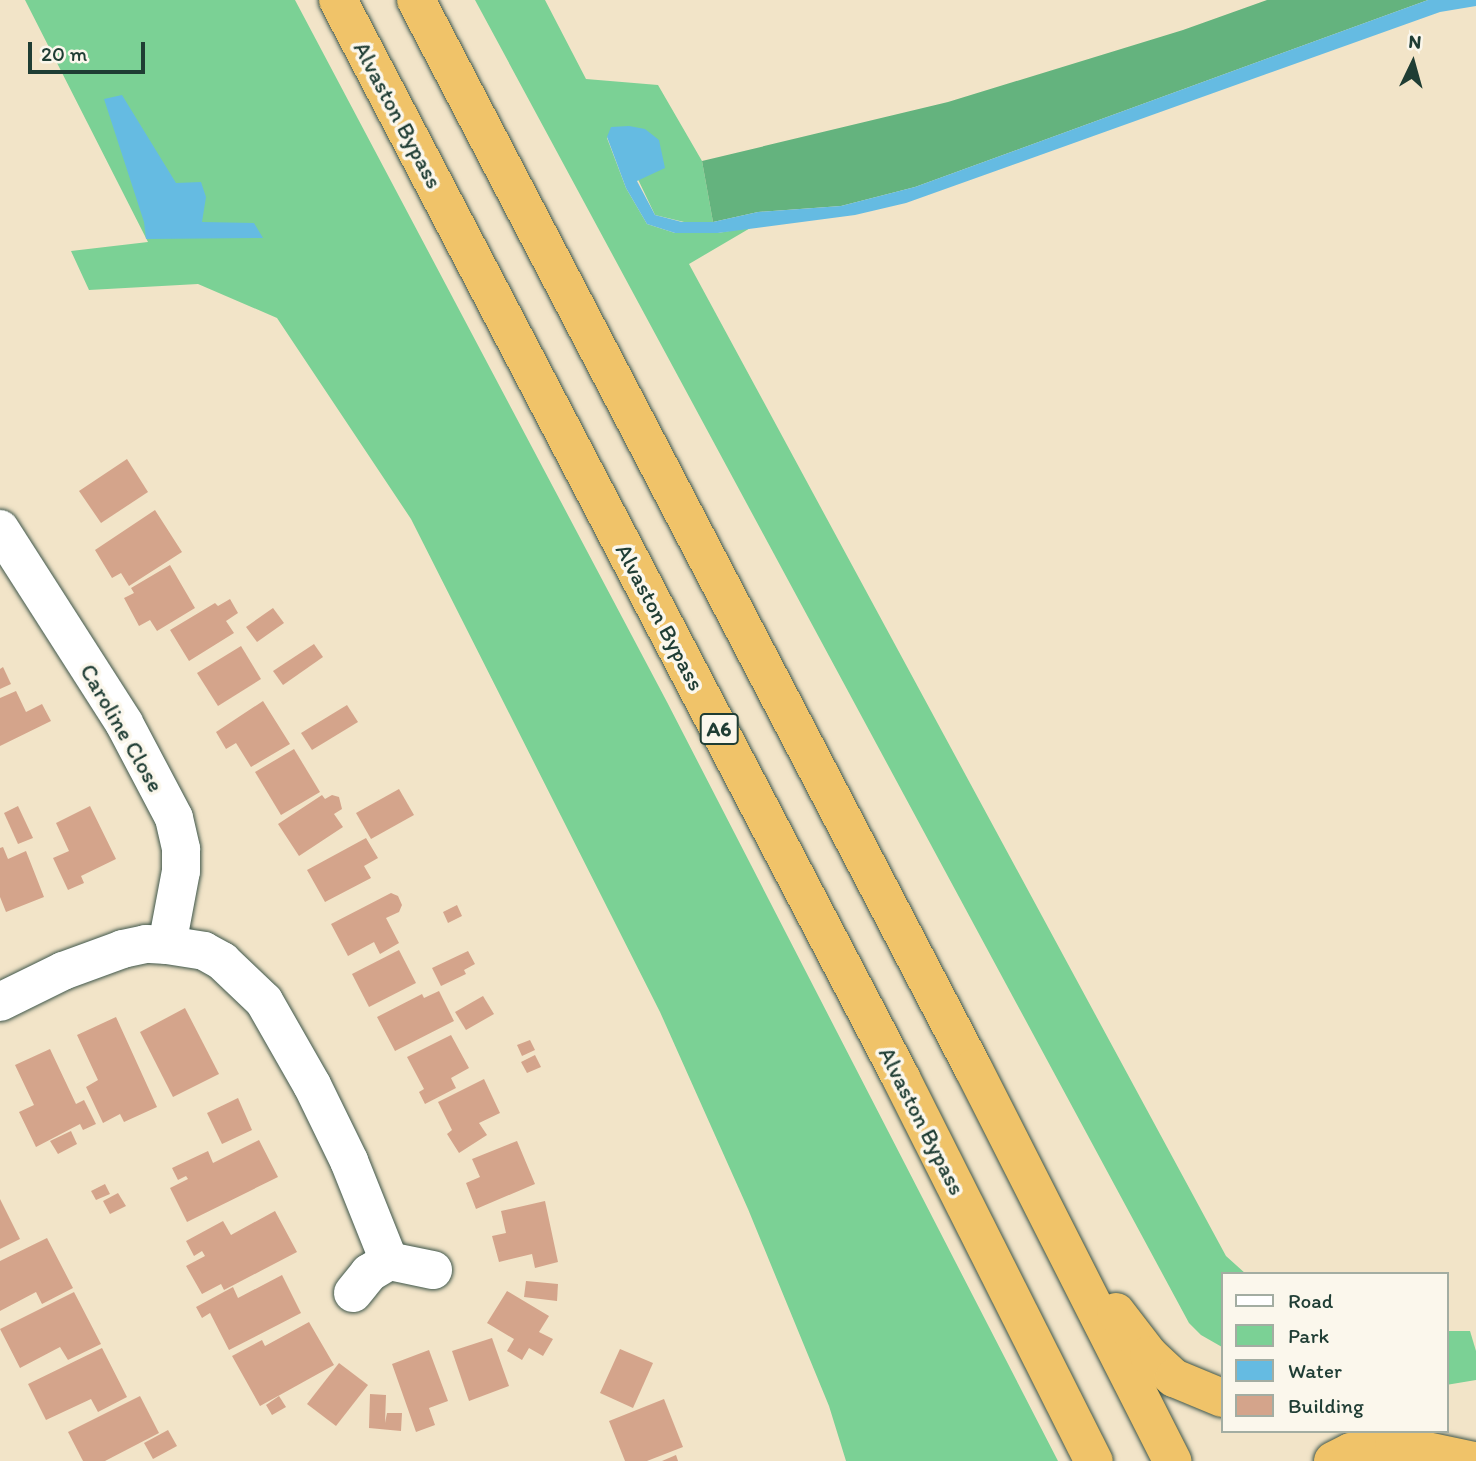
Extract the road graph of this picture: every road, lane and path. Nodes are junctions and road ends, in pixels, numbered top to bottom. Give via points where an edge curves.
1 (338, 0) edge
2 (416, 0) edge
3 (0, 529) edge
4 (167, 945) junction
5 (0, 1002) edge
6 (1063, 1244) junction
7 (389, 1261) junction
8 (433, 1270) dead end
9 (353, 1293) dead end
10 (1220, 1397) edge
11 (1448, 1433) edge
12 (1476, 1447) edge
13 (1094, 1461) edge
14 (1172, 1461) edge
15 (1333, 1461) edge
16 (1474, 1461) edge

1 - 13 highway, Alvaston Bypass / A6 via 901,1078
2 - 6 highway
3 - 4 street, Caroline Close via 124,723 174,818 181,872
4 - 5 street via 123,949 63,971
4 - 7 street via 204,951 222,961 264,1001 349,1161
6 - 10 highway via 1149,1355 1174,1378
6 - 14 highway
7 - 8 street
7 - 9 street via 369,1273
11 - 12 highway
15 - 16 highway via 1351,1452 1394,1444

